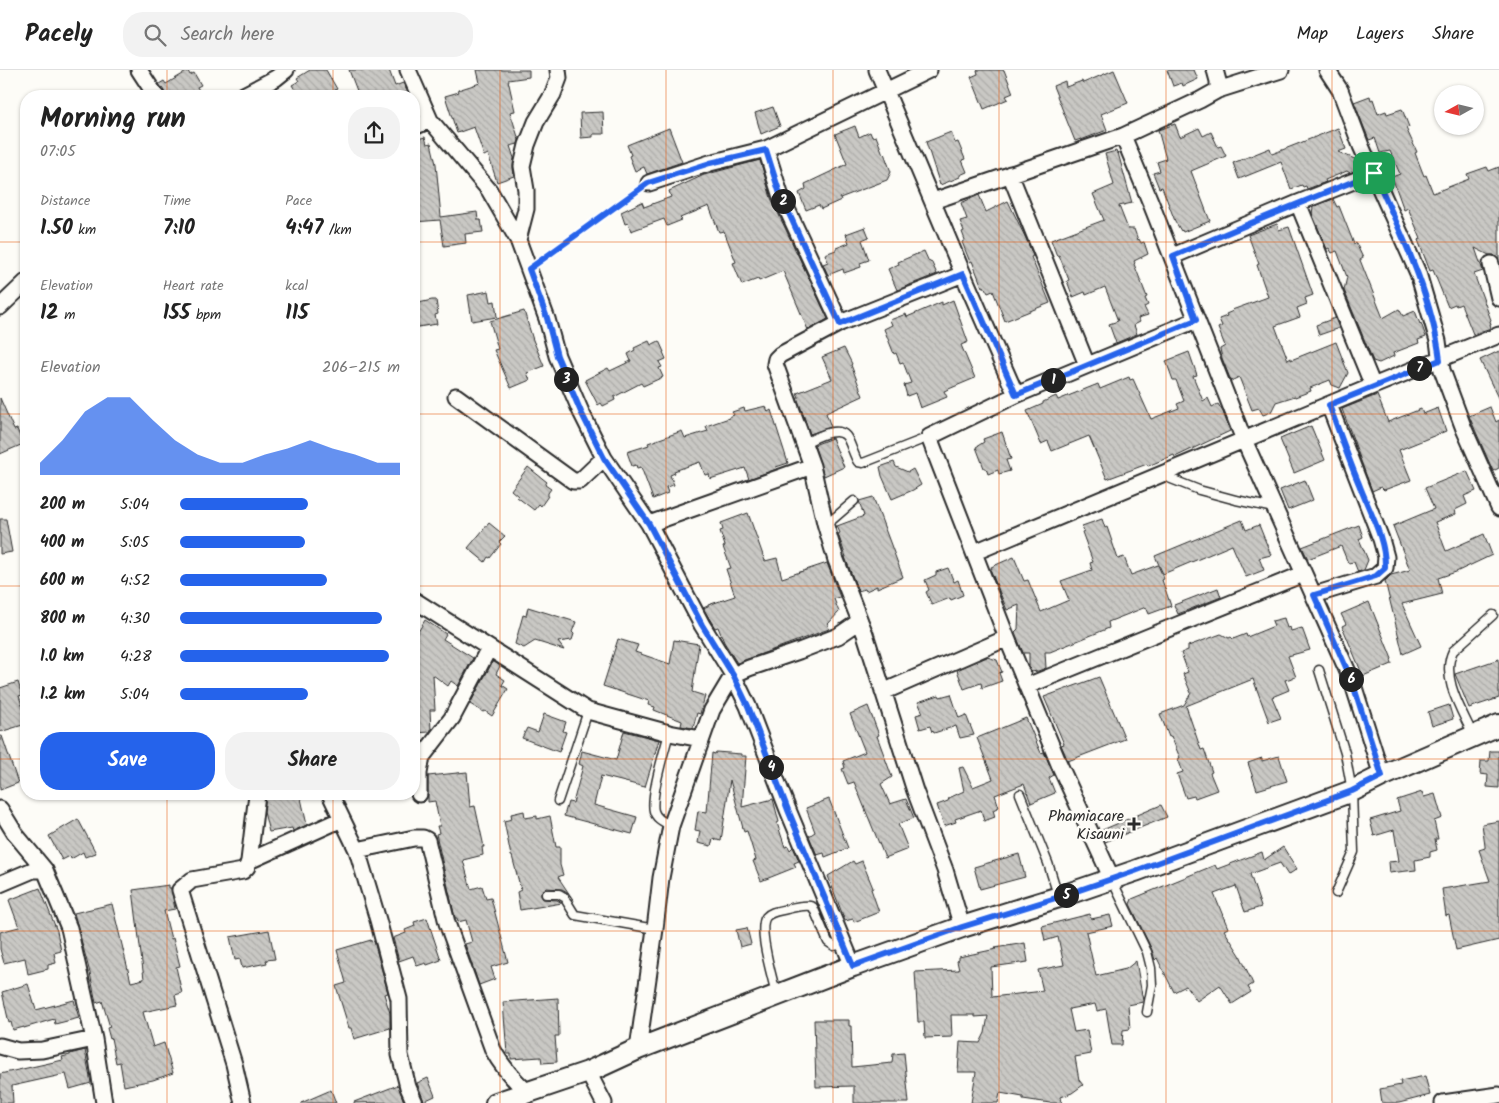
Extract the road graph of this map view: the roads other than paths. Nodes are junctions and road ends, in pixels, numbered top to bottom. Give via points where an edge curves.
1 (139, 70) edge
2 (408, 70) edge
3 (558, 70) edge
4 (877, 70) edge
5 (929, 70) edge
6 (1215, 70) edge
7 (1281, 70) edge
8 (1327, 70) edge
9 (279, 73) edge
10 (152, 90) edge
11 (252, 90) edge
12 (417, 90) edge
13 (885, 90) junction
14 (1218, 90) junction
15 (420, 97) edge
16 (430, 120) junction
17 (420, 124) edge
18 (1123, 136) junction
19 (766, 150) junction
20 (1374, 173) junction
21 (1010, 174) junction
22 (648, 183) road end
23 (933, 201) junction
24 (1298, 203) junction
25 (518, 240) junction
26 (1173, 256) junction
27 (1491, 264) dead end
28 (963, 274) junction
29 (20, 288) edge
30 (1499, 298) edge
31 (0, 307) edge
32 (1196, 320) junction
33 (840, 324) junction
34 (1499, 335) edge
35 (1440, 360) junction
36 (1087, 365) junction
37 (1373, 386) junction
38 (1016, 395) junction
39 (456, 396) dead end
40 (1329, 405) junction
41 (929, 437) junction
42 (1244, 440) junction
43 (804, 443) junction
44 (604, 458) junction
45 (812, 466) junction
46 (1160, 474) junction
47 (854, 501) dead end
48 (1274, 508) junction
49 (1499, 508) edge
50 (825, 523) junction
51 (649, 524) junction
52 (975, 552) junction
53 (1303, 574) junction
54 (1314, 595) junction
55 (420, 604) edge
56 (1493, 615) dead end
57 (860, 621) junction
58 (1008, 638) junction
59 (489, 648) junction
60 (1320, 670) dead end
61 (733, 675) junction
62 (1028, 686) junction
63 (883, 692) junction
64 (588, 711) junction
65 (1499, 725) edge
66 (669, 733) junction
67 (1474, 737) junction
68 (701, 739) junction
69 (420, 768) edge
70 (1382, 776) junction
71 (1352, 791) junction
72 (1020, 794) dead end
73 (256, 800) edge
74 (333, 800) edge
75 (558, 801) dead end
76 (0, 809) edge
77 (342, 819) junction
78 (671, 826) junction
79 (357, 850) junction
80 (249, 861) junction
81 (45, 870) junction
82 (1112, 879) junction
83 (0, 884) edge
84 (1336, 893) dead end
85 (546, 894) dead end
86 (1059, 897) junction
87 (962, 927) junction
88 (656, 929) junction
89 (843, 944) junction
90 (853, 966) junction
91 (777, 996) junction
92 (1147, 1012) dead end
93 (94, 1039) junction
94 (0, 1046) edge
95 (638, 1049) junction
96 (588, 1072) junction
97 (527, 1092) junction
98 (1499, 1095) edge
99 (104, 1103) edge
100 (243, 1103) edge
101 (415, 1103) edge
102 (498, 1103) edge
103 (604, 1103) edge
104 (1443, 1103) edge

1 - 10 street
2 - 12 street
3 - 25 street via 553,94 536,122 522,166 526,209
4 - 13 street
5 - 13 street
6 - 14 street
7 - 14 street
8 - 20 street via 1340,90
9 - 11 street
13 - 19 street
13 - 23 street
14 - 18 street
15 - 16 street
16 - 17 street
16 - 25 street via 489,190
18 - 21 street
18 - 26 street
19 - 22 street via 710,163
19 - 33 street via 780,194
20 - 24 street
20 - 35 street via 1418,273 1438,341
21 - 23 street
21 - 36 street
23 - 28 street
24 - 26 street
24 - 37 street
25 - 44 street via 547,318 557,356
26 - 32 street
27 - 30 street
28 - 33 street
28 - 38 street
29 - 31 street
32 - 36 street
32 - 42 street
33 - 43 street via 776,359 775,364
34 - 35 street
35 - 37 street
35 - 49 street via 1464,429
36 - 38 street
37 - 40 street
38 - 41 street
39 - 44 street via 573,481 580,481
40 - 42 street
40 - 54 street via 1386,557 1385,568 1376,576
41 - 43 lane via 863,463 858,462 846,436 839,432
41 - 52 street
42 - 46 street
42 - 48 street
43 - 45 street
44 - 51 street
45 - 50 street
45 - 51 street
46 - 48 lane via 1199,490
46 - 52 street
47 - 50 lane
48 - 53 street
50 - 57 street
51 - 61 street via 702,625
52 - 58 street
53 - 54 street
53 - 62 street
54 - 70 street via 1352,681
55 - 59 street
56 - 67 lane via 1453,650 1449,658 1448,670 1454,692
57 - 61 street via 838,636
57 - 63 street
58 - 62 street
58 - 63 street
59 - 64 street
59 - 69 street via 452,718 422,757
60 - 71 lane via 1345,753
61 - 68 street via 712,710
61 - 89 street
62 - 82 street via 1058,764
63 - 87 street
64 - 66 street
64 - 75 lane
65 - 67 main road
66 - 68 street
66 - 78 lane via 653,799 654,812 659,820
67 - 70 main road
68 - 78 street
70 - 71 main road
71 - 82 main road
71 - 84 lane via 1354,852
72 - 86 lane
73 - 80 street
74 - 77 street
76 - 81 street via 16,835
77 - 79 street
77 - 80 street
78 - 88 street
79 - 97 street via 414,838 426,840 447,923 493,1050 511,1077
79 - 101 street via 399,999 400,1055
80 - 100 street via 243,870 192,880 180,890
81 - 83 street via 33,870
81 - 93 street via 69,928
82 - 86 main road
82 - 92 lane via 1147,952 1152,985
85 - 88 lane via 559,894 575,915
86 - 87 main road
87 - 90 main road
88 - 95 street
89 - 90 street
89 - 91 lane via 834,946 828,942 810,906 772,912 763,923 763,934
90 - 91 main road
91 - 95 main road
93 - 94 street via 42,1050 18,1051
93 - 99 street
95 - 96 main road
96 - 97 main road
96 - 103 street
97 - 102 main road
98 - 104 street

